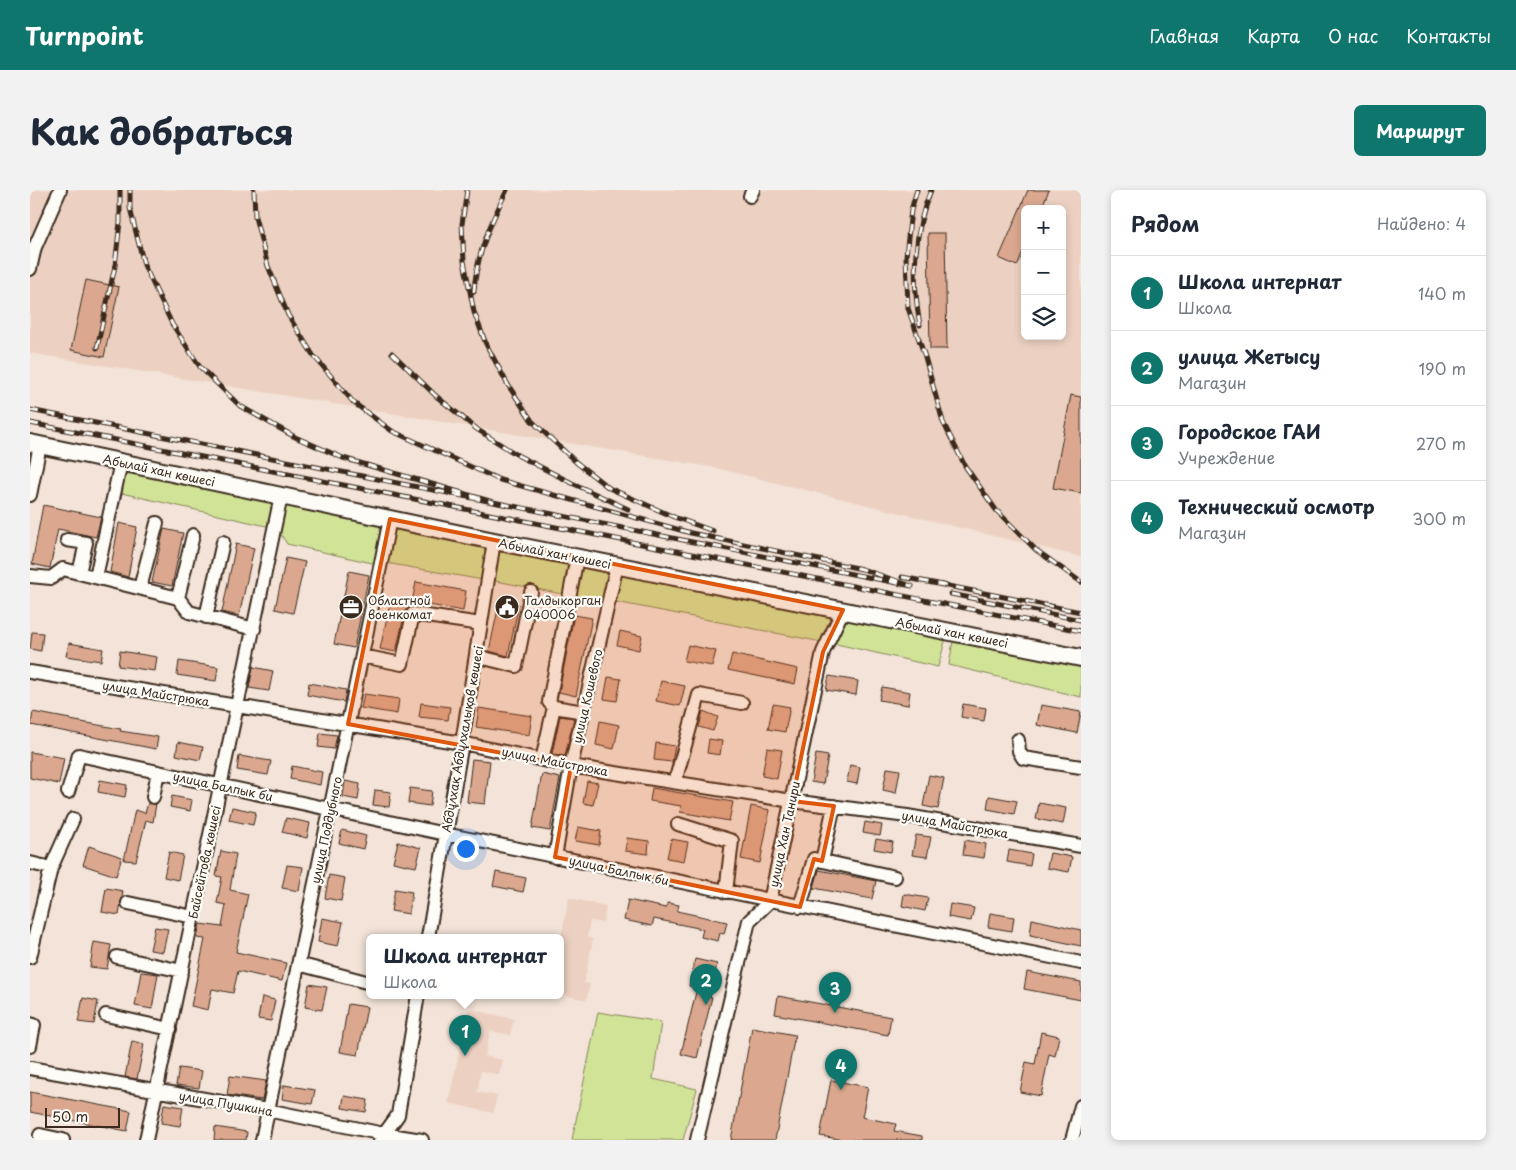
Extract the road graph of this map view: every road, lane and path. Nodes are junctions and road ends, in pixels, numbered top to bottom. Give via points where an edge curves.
1 (60, 190) edge
2 (30, 270) edge
3 (35, 444) edge
4 (121, 462) junction
5 (30, 494) edge
6 (281, 496) junction
7 (390, 519) junction
8 (157, 523) dead end
9 (193, 535) dead end
10 (67, 540) dead end
11 (494, 541) junction
12 (223, 542) dead end
13 (577, 557) junction
14 (617, 565) junction
15 (79, 573) junction
16 (30, 576) edge
17 (96, 577) junction
18 (140, 588) junction
19 (531, 592) dead end
20 (178, 598) junction
21 (843, 610) junction
22 (206, 617) junction
23 (481, 624) junction
24 (254, 629) junction
25 (362, 656) junction
26 (476, 656) junction
27 (1081, 658) edge
28 (30, 672) edge
29 (742, 702) dead end
30 (238, 706) junction
31 (554, 707) junction
32 (584, 712) junction
33 (348, 724) junction
34 (1018, 740) dead end
35 (462, 743) junction
36 (542, 760) junction
37 (571, 766) junction
38 (1081, 766) edge
39 (158, 772) junction
40 (675, 782) junction
41 (220, 786) junction
42 (68, 792) dead end
43 (153, 797) dead end
44 (792, 801) junction
45 (834, 806) junction
46 (330, 810) junction
47 (73, 820) dead end
48 (678, 824) dead end
49 (445, 834) junction
50 (1081, 846) edge
51 (555, 857) junction
52 (822, 861) junction
53 (30, 864) edge
54 (51, 868) junction
55 (894, 877) dead end
56 (726, 892) junction
57 (770, 901) junction
58 (128, 903) dead end
59 (800, 907) junction
60 (193, 917) junction
61 (428, 934) edge
62 (32, 937) edge
63 (30, 957) edge
64 (116, 957) dead end
65 (1081, 963) edge
66 (298, 964) junction
67 (182, 971) junction
68 (366, 982) edge
69 (416, 999) edge
70 (106, 1015) dead end
71 (30, 1024) edge
72 (170, 1029) junction
73 (30, 1046) edge
74 (30, 1069) edge
75 (157, 1090) junction
76 (1081, 1106) edge
77 (267, 1110) junction
78 (36, 1135) edge
79 (382, 1137) edge
80 (63, 1140) edge
81 (146, 1140) edge
82 (262, 1140) edge
83 (422, 1140) edge
84 (697, 1140) edge
85 (1072, 1140) edge

1 - 2 street
3 - 4 main road, Абылай хан көшесі
3 - 5 street
4 - 6 main road, Абылай хан көшесі
4 - 17 street
6 - 7 main road, Абылай хан көшесі
6 - 24 street, Байсейітова көшесі
7 - 11 main road, Абылай хан көшесі
7 - 25 street, улица Поддубного
8 - 18 street
9 - 20 street
10 - 15 street via 86,543
11 - 13 main road, Абылай хан көшесі
11 - 23 street, Абдұлхақ Абдұлхалықов көшесі
12 - 22 street
13 - 14 main road, Абылай хан көшесі
13 - 31 street via 549,702
14 - 21 main road, Абылай хан көшесі
14 - 32 street, улица Кошевого
15 - 16 street via 63,569 51,578
15 - 17 street
17 - 18 street
18 - 20 street
19 - 26 street via 516,666
20 - 22 street via 189,612
21 - 27 main road, Абылай хан көшесі
21 - 44 street, улица Хан Танири via 823,652
22 - 24 street
23 - 25 street via 413,614 402,664
23 - 26 street, Абдұлхақ Абдұлхалықов көшесі
24 - 30 street, Байсейітова көшесі
25 - 33 street, улица Поддубного
26 - 35 street, Абдұлхақ Абдұлхалықов көшесі
28 - 30 street, улица Майстрюка
29 - 40 street via 699,695
30 - 33 street, улица Майстрюка
30 - 41 street, Байсейітова көшесі
31 - 32 street
31 - 36 street
32 - 37 street, улица Кошевого
33 - 35 street, улица Майстрюка
33 - 46 street, улица Поддубного
34 - 38 street via 1018,751 1023,758
35 - 36 street, улица Майстрюка
35 - 49 street, Абдұлхақ Абдұлхалықов көшесі
36 - 37 street, улица Майстрюка
37 - 40 street, улица Майстрюка
37 - 51 street, улица Кошевого
39 - 41 street, улица Балпык би
39 - 42 street, улица Балпык би via 79,755
39 - 43 street, улица Балпык би
40 - 44 street, улица Майстрюка
41 - 46 street, улица Балпык би
41 - 60 street, Байсейітова көшесі
44 - 45 street, улица Майстрюка
44 - 57 street, улица Хан Танири
45 - 50 street, улица Майстрюка
45 - 52 street
46 - 49 street, улица Балпык би
46 - 66 street, улица Поддубного
47 - 54 street via 74,834
48 - 56 street via 732,841
49 - 51 street, улица Балпык би
49 - 61 street, Абдұлхақ Абдұлхалықов көшесі
51 - 56 street, улица Балпык би
52 - 55 street
52 - 59 street via 814,859
53 - 54 street
54 - 62 street
56 - 57 street, улица Балпык би
57 - 59 street, улица Балпык би
57 - 84 street, улица Хан Танири via 749,921
58 - 60 street
59 - 65 street, улица Балпык би
60 - 67 street, Байсейітова көшесі
62 - 63 street
64 - 67 street
66 - 68 street
66 - 77 street, улица Поддубного
67 - 72 street, Байсейітова көшесі
69 - 79 street via 398,1115
70 - 72 street
71 - 73 street via 34,1025
72 - 75 street, Байсейітова көшесі
74 - 75 street, улица Пушкина
75 - 77 street, улица Пушкина
75 - 81 street, Байсейітова көшесі
76 - 85 street
77 - 79 street, улица Пушкина
77 - 82 street, улица Поддубного
78 - 80 street
79 - 83 street, улица Пушкина

